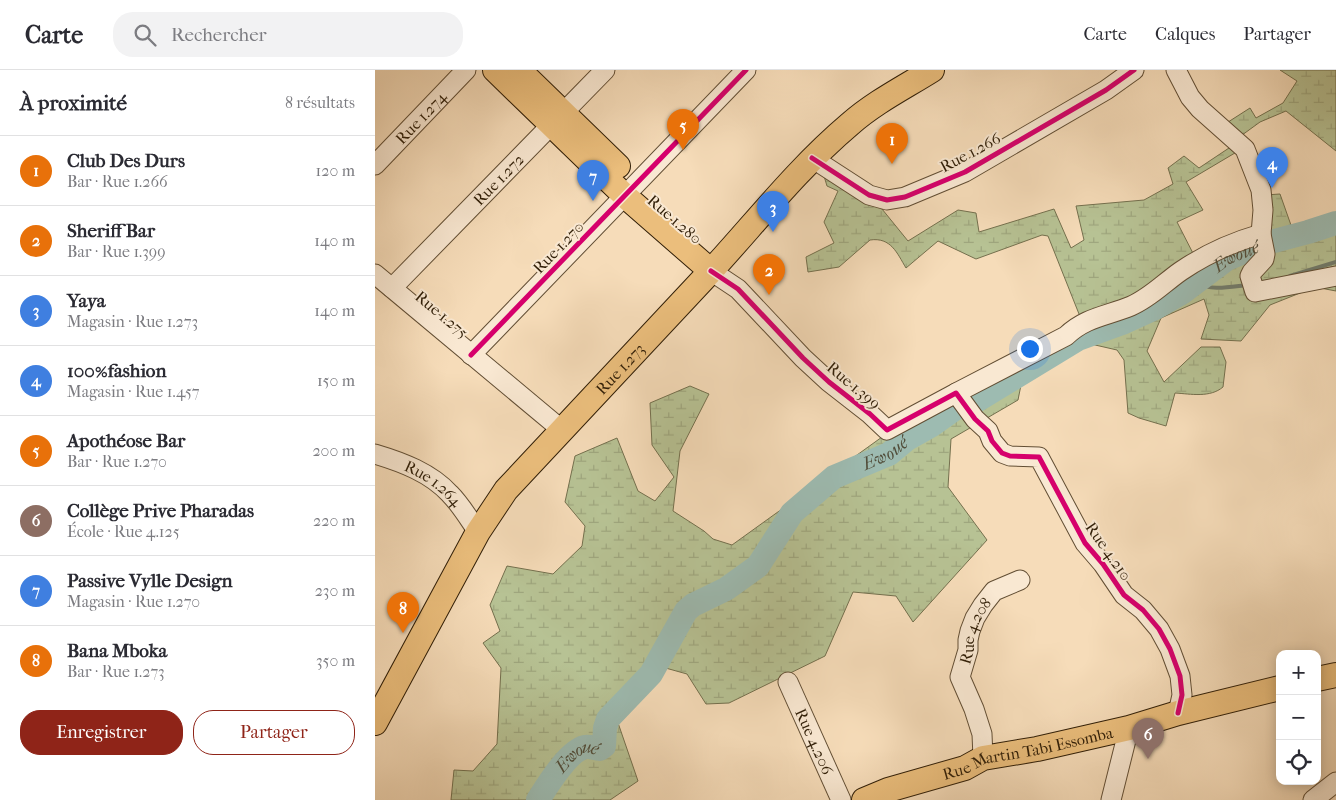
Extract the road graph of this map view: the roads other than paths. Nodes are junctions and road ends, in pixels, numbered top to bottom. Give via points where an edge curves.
1 (466, 70) edge
2 (495, 70) edge
3 (518, 70) edge
4 (605, 70) edge
5 (746, 70) edge
6 (933, 70) edge
7 (1134, 70) edge
8 (1176, 70) edge
9 (557, 118) junction
10 (812, 158) junction
11 (375, 165) edge
12 (630, 190) junction
13 (1261, 234) junction
14 (716, 265) junction
15 (375, 274) edge
16 (1336, 276) edge
17 (391, 288) junction
18 (738, 289) joint
19 (471, 355) junction
20 (957, 395) junction
21 (562, 430) junction
22 (375, 454) edge
23 (478, 532) junction
24 (1021, 580) dead end
25 (1336, 675) edge
26 (1321, 678) edge
27 (788, 682) dead end
28 (1276, 689) edge
29 (1178, 713) junction
30 (375, 724) edge
31 (1129, 728) junction
32 (983, 758) junction
33 (1336, 782) edge
34 (841, 800) edge
35 (864, 800) edge
36 (1111, 800) edge
37 (1313, 800) edge

1 - 11 street, Rue 1.274
2 - 9 main road, Rue 1.280
3 - 9 main road, Rue 1.280
4 - 9 street, Rue 1.272
5 - 12 street, Rue 1.270
6 - 10 main road, Rue 1.273 via 873,106
7 - 10 street, Rue 1.266 via 1106,90 965,172 905,197 887,200 869,195
8 - 13 street via 1200,109 1245,150 1261,190
9 - 12 main road, Rue 1.280
9 - 17 street, Rue 1.272
10 - 14 main road, Rue 1.273
12 - 14 main road, Rue 1.280
12 - 19 street, Rue 1.270
13 - 16 street via 1265,254 1252,272 1252,284
13 - 20 street via 1205,256 1132,305 1092,318 1066,336
14 - 18 street, Rue 1.280
14 - 21 main road, Rue 1.273
15 - 17 street, Rue 1.275
17 - 19 street, Rue 1.275
18 - 20 street, Rue 1.399 via 803,358 887,430
19 - 21 street, Rue 1.275
20 - 29 street, Rue 4.210 via 1002,453 1039,457 1085,543 1124,594 1159,629 1179,676 1182,695
21 - 23 main road, Rue 1.273 via 506,490
22 - 23 street, Rue 1.264 via 403,463 436,482 449,493
23 - 30 main road, Rue 1.273
24 - 32 street, Rue 4.208 via 994,592 983,605 975,618 960,677 982,734
25 - 26 main road
27 - 34 street, Rue 4.206
28 - 29 main road, Rue Martin Tabi Essomba
29 - 31 main road, Rue Martin Tabi Essomba
31 - 32 main road, Rue Martin Tabi Essomba
31 - 36 street
32 - 35 main road, Rue Martin Tabi Essomba via 965,768
33 - 37 street

